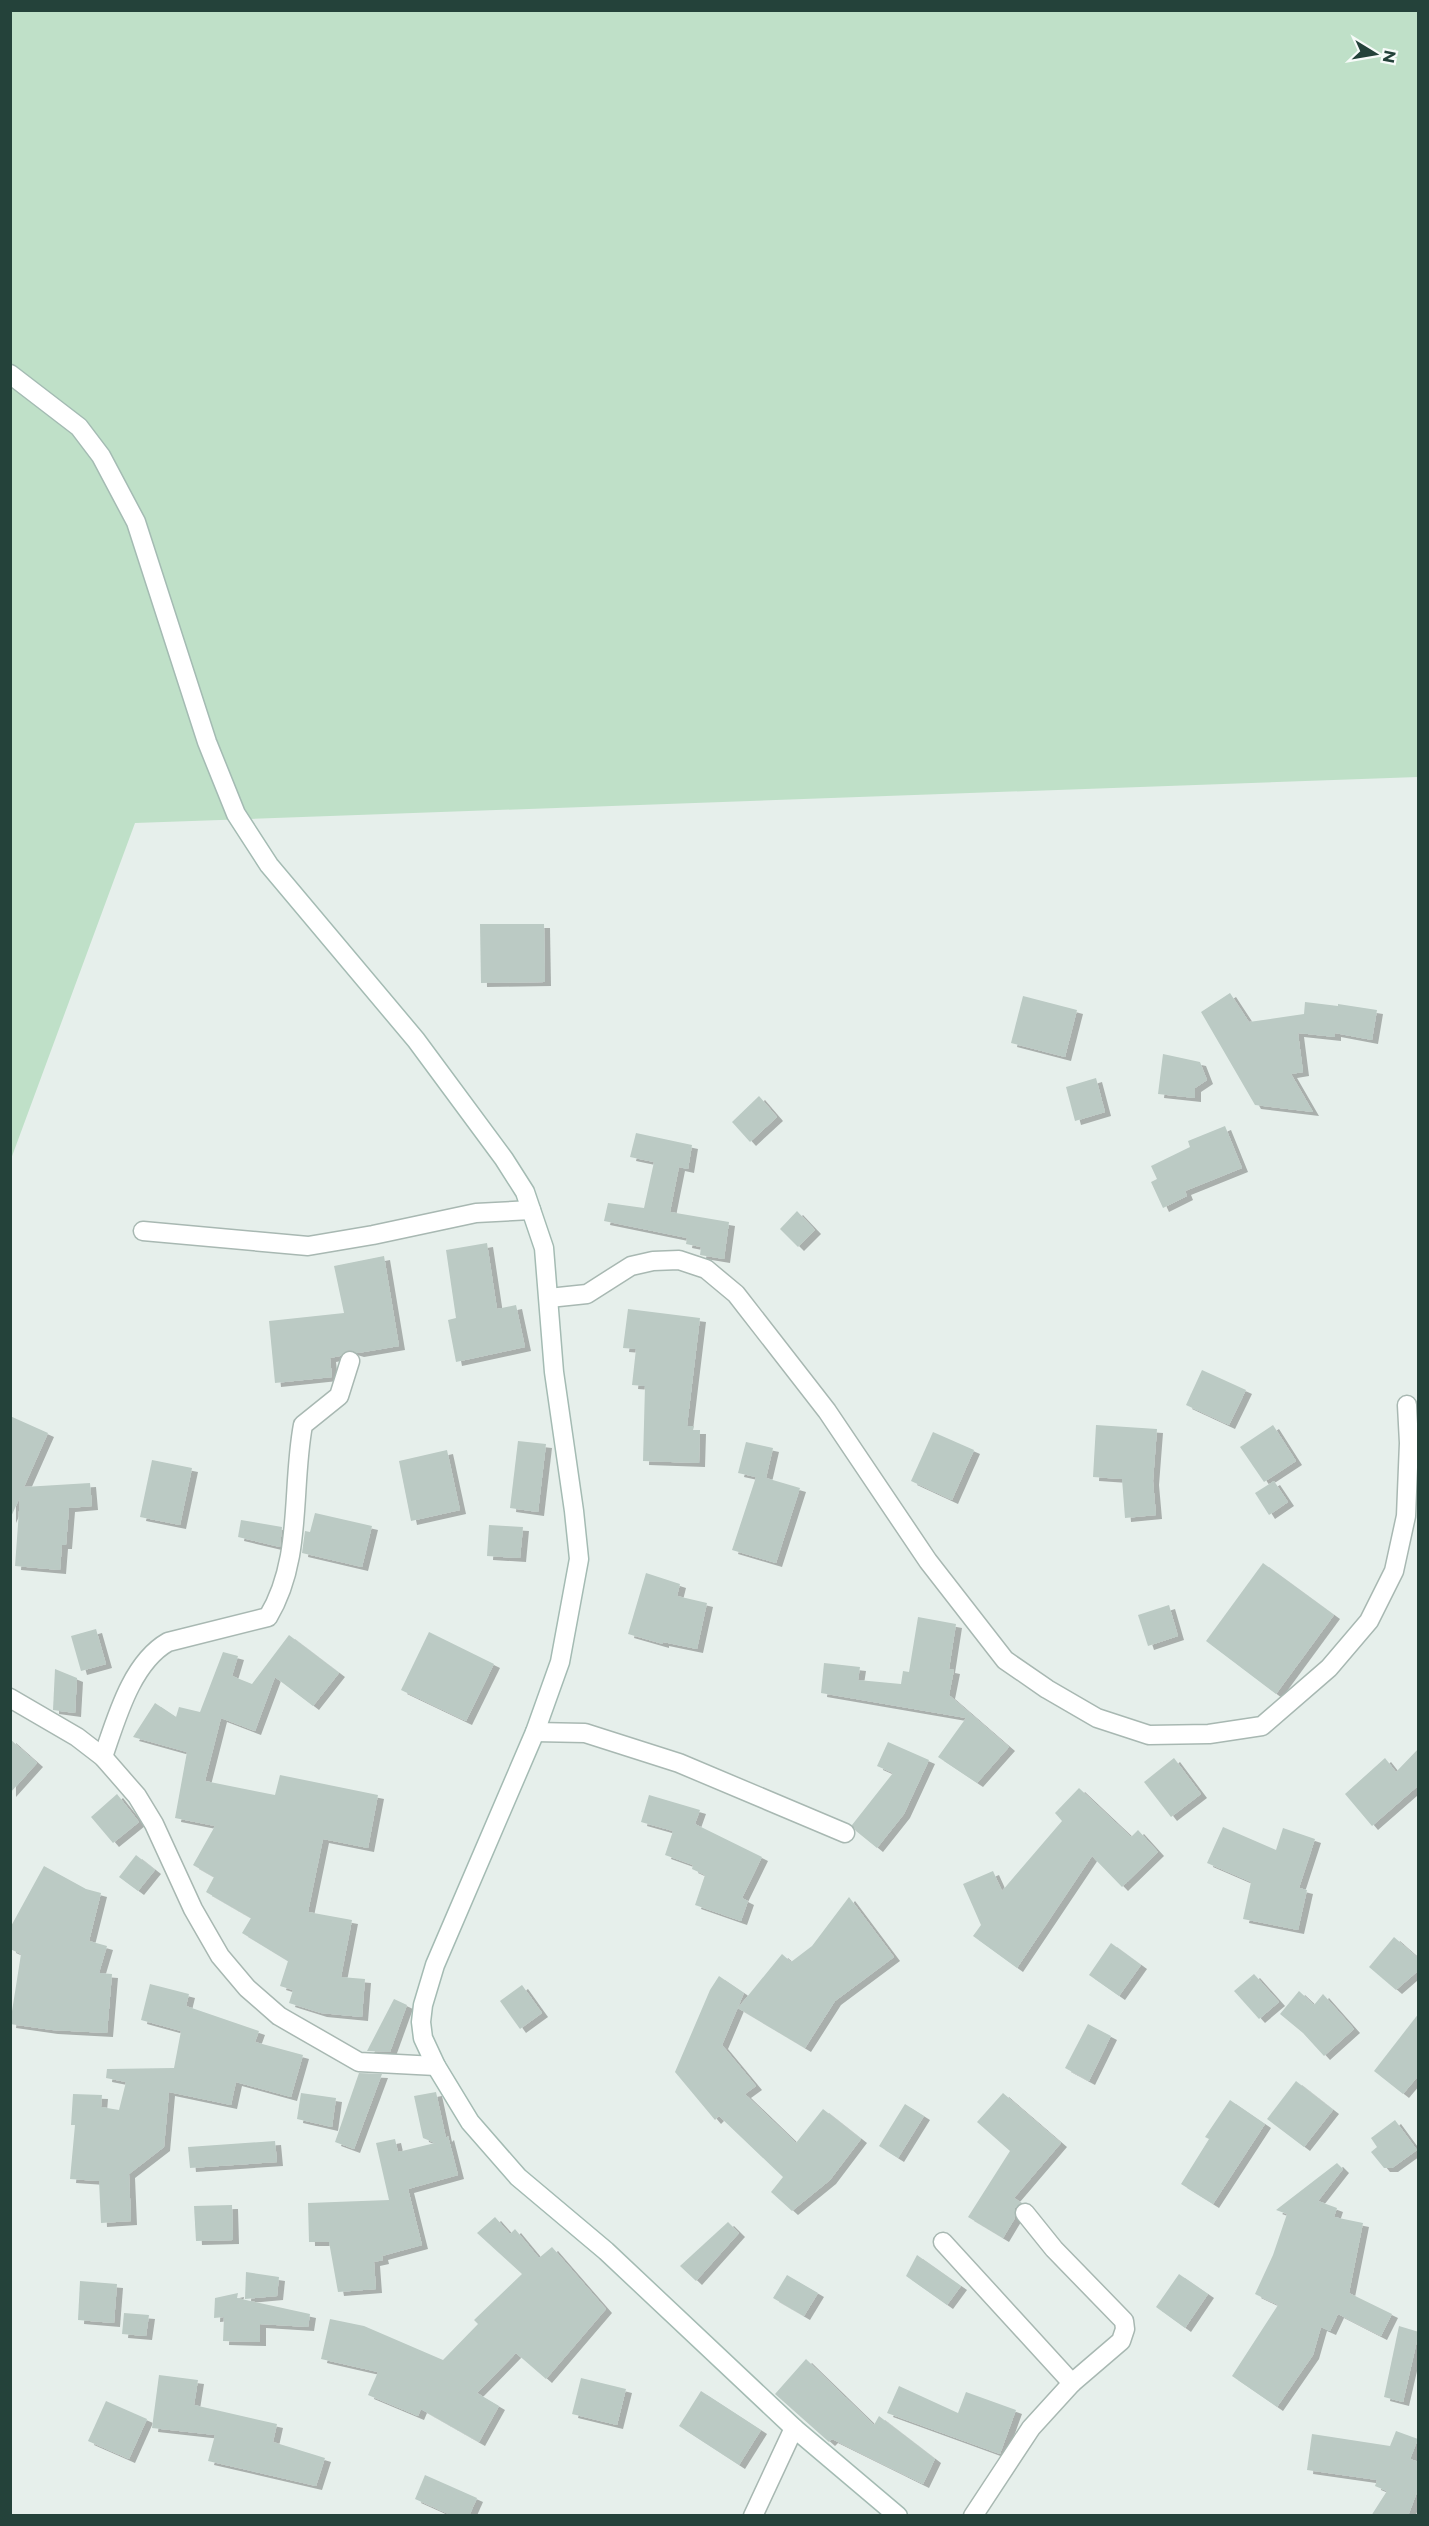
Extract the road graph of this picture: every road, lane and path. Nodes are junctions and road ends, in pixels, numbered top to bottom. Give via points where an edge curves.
1 (10, 374) edge
2 (531, 1210) junction
3 (143, 1231) dead end
4 (549, 1298) junction
5 (350, 1361) dead end
6 (1407, 1405) dead end
7 (10, 1698) edge
8 (535, 1732) junction
9 (103, 1758) junction
10 (845, 1833) dead end
11 (435, 2066) junction
12 (1025, 2213) dead end
13 (943, 2242) dead end
14 (1072, 2383) junction
15 (794, 2428) junction
16 (753, 2516) edge
17 (898, 2516) edge
18 (973, 2516) edge

1 - 2 street via 79,427 101,456 136,522 207,742 236,814 269,865 417,1040 504,1159 525,1192
2 - 3 street via 477,1213 308,1246
2 - 4 street via 544,1248
4 - 6 street via 588,1294 631,1266 653,1261 680,1260 706,1269 736,1294 827,1411 928,1561 1005,1660 1097,1718 1149,1735 1209,1734 1262,1726 1329,1668 1369,1621 1394,1571 1406,1516 1410,1443
4 - 8 street via 554,1372 579,1559 560,1662
5 - 9 street via 339,1396 303,1425 289,1568 268,1617 168,1642 154,1650 121,1708
7 - 9 street via 77,1737
8 - 10 street via 585,1733 679,1763
8 - 11 street via 435,1965 426,1995 421,2022 423,2038
9 - 11 street via 137,1796 219,1956 247,1988 279,2016 359,2062
11 - 15 street via 470,2122 518,2177 606,2251
12 - 14 street via 1124,2321 1121,2340
13 - 14 street
14 - 18 street via 1031,2428
15 - 16 street
15 - 17 street

